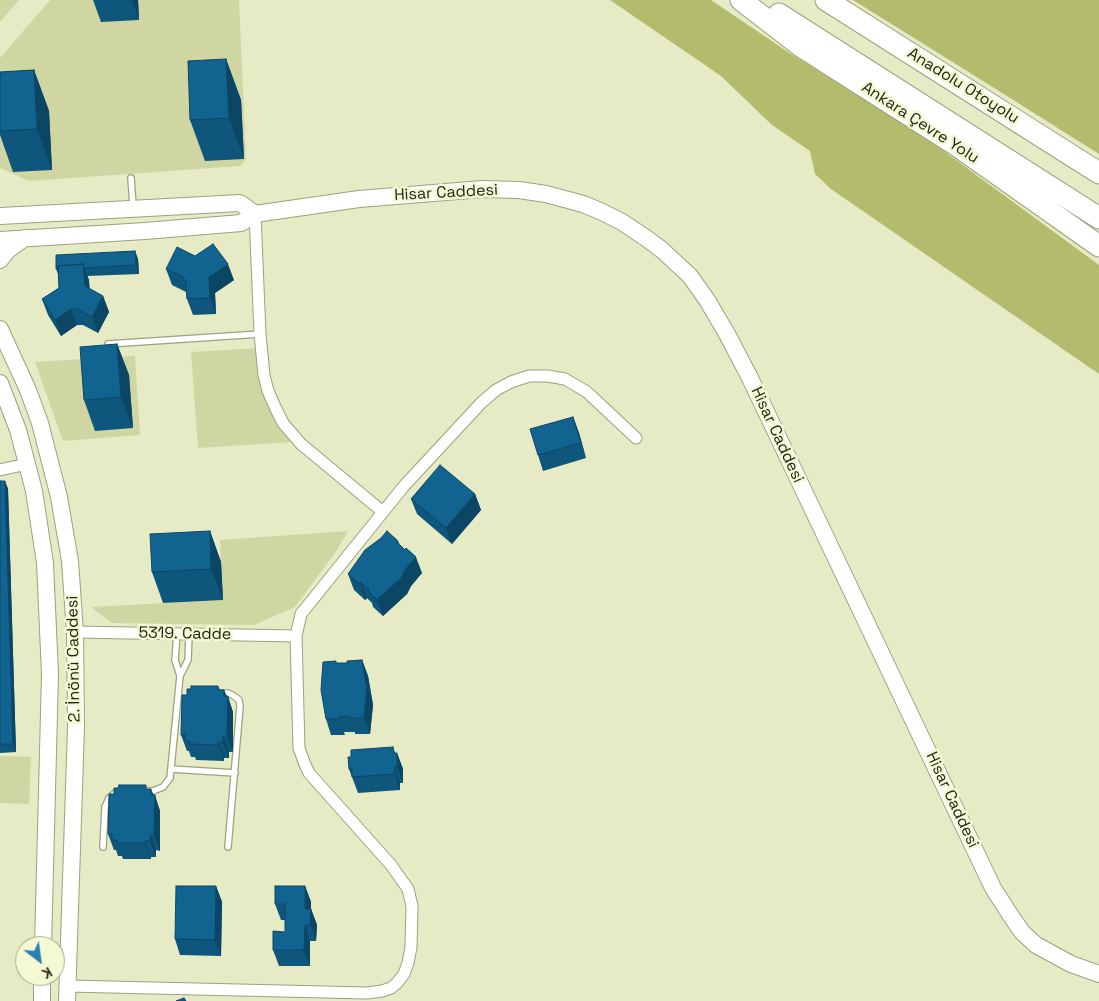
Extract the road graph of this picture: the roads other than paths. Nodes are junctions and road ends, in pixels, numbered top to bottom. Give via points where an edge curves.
1 (742, 0) edge
2 (755, 0) edge
3 (826, 0) edge
4 (1099, 173) edge
5 (131, 178) dead end
6 (138, 209) junction
7 (255, 214) junction
8 (0, 216) edge
9 (1099, 218) edge
10 (145, 231) junction
11 (25, 238) junction
12 (0, 240) edge
13 (1099, 246) edge
14 (0, 260) edge
15 (0, 328) edge
16 (260, 334) junction
17 (108, 344) edge
18 (0, 383) edge
19 (636, 438) dead end
20 (50, 458) junction
21 (27, 464) junction
22 (0, 470) edge
23 (383, 512) junction
24 (75, 632) junction
25 (177, 634) junction
26 (189, 634) junction
27 (296, 636) junction
28 (180, 676) junction
29 (178, 691) junction
30 (188, 692) edge
31 (208, 692) edge
32 (171, 769) junction
33 (235, 773) junction
34 (122, 791) edge
35 (137, 791) edge
36 (102, 847) dead end
37 (228, 847) dead end
38 (43, 936) edge
39 (1099, 974) edge
40 (42, 986) edge
41 (67, 993) edge
42 (42, 1001) edge

1 - 13 highway, Ankara Çevre Yolu via 802,47 956,145
2 - 9 highway
3 - 4 highway, Anadolu Otoyolu
5 - 6 lane
6 - 7 street via 240,203
6 - 8 street
6 - 10 street
7 - 10 street, Hisar Caddesi via 241,223
7 - 16 street
7 - 39 street, Hisar Caddesi via 359,199 471,190 519,190 546,194 600,211 662,250 690,276 708,300 740,357 966,832 1008,913 1036,945 1071,964
10 - 11 street, Hisar Caddesi
11 - 12 street, Hisar Caddesi
11 - 14 street
15 - 20 street, 2. İnönü Caddesi via 28,390
16 - 17 lane
16 - 23 street via 268,391 283,423 321,462
18 - 21 street, 2. İnönü Caddesi
19 - 23 street via 587,392 565,379 530,376 496,390 480,403
20 - 21 street
20 - 24 street, 2. İnönü Caddesi via 66,528
21 - 22 street
21 - 38 street, 2. İnönü Caddesi via 45,563 49,626
23 - 27 street via 301,614
24 - 25 street, 5319. Cadde
24 - 41 street, 2. İnönü Caddesi via 76,733
25 - 26 street, 5319. Cadde
25 - 28 lane via 176,660
26 - 27 street, 5319. Cadde
26 - 28 lane via 188,660
27 - 41 street via 300,748 304,762 309,773 391,864 408,889 412,906 411,947 404,974 391,988 367,993
28 - 29 lane
29 - 30 lane
29 - 32 lane
31 - 33 lane via 228,694 239,700
32 - 33 lane
32 - 35 lane via 170,778 163,787
33 - 37 lane
34 - 36 lane via 109,798 105,807
40 - 42 street

